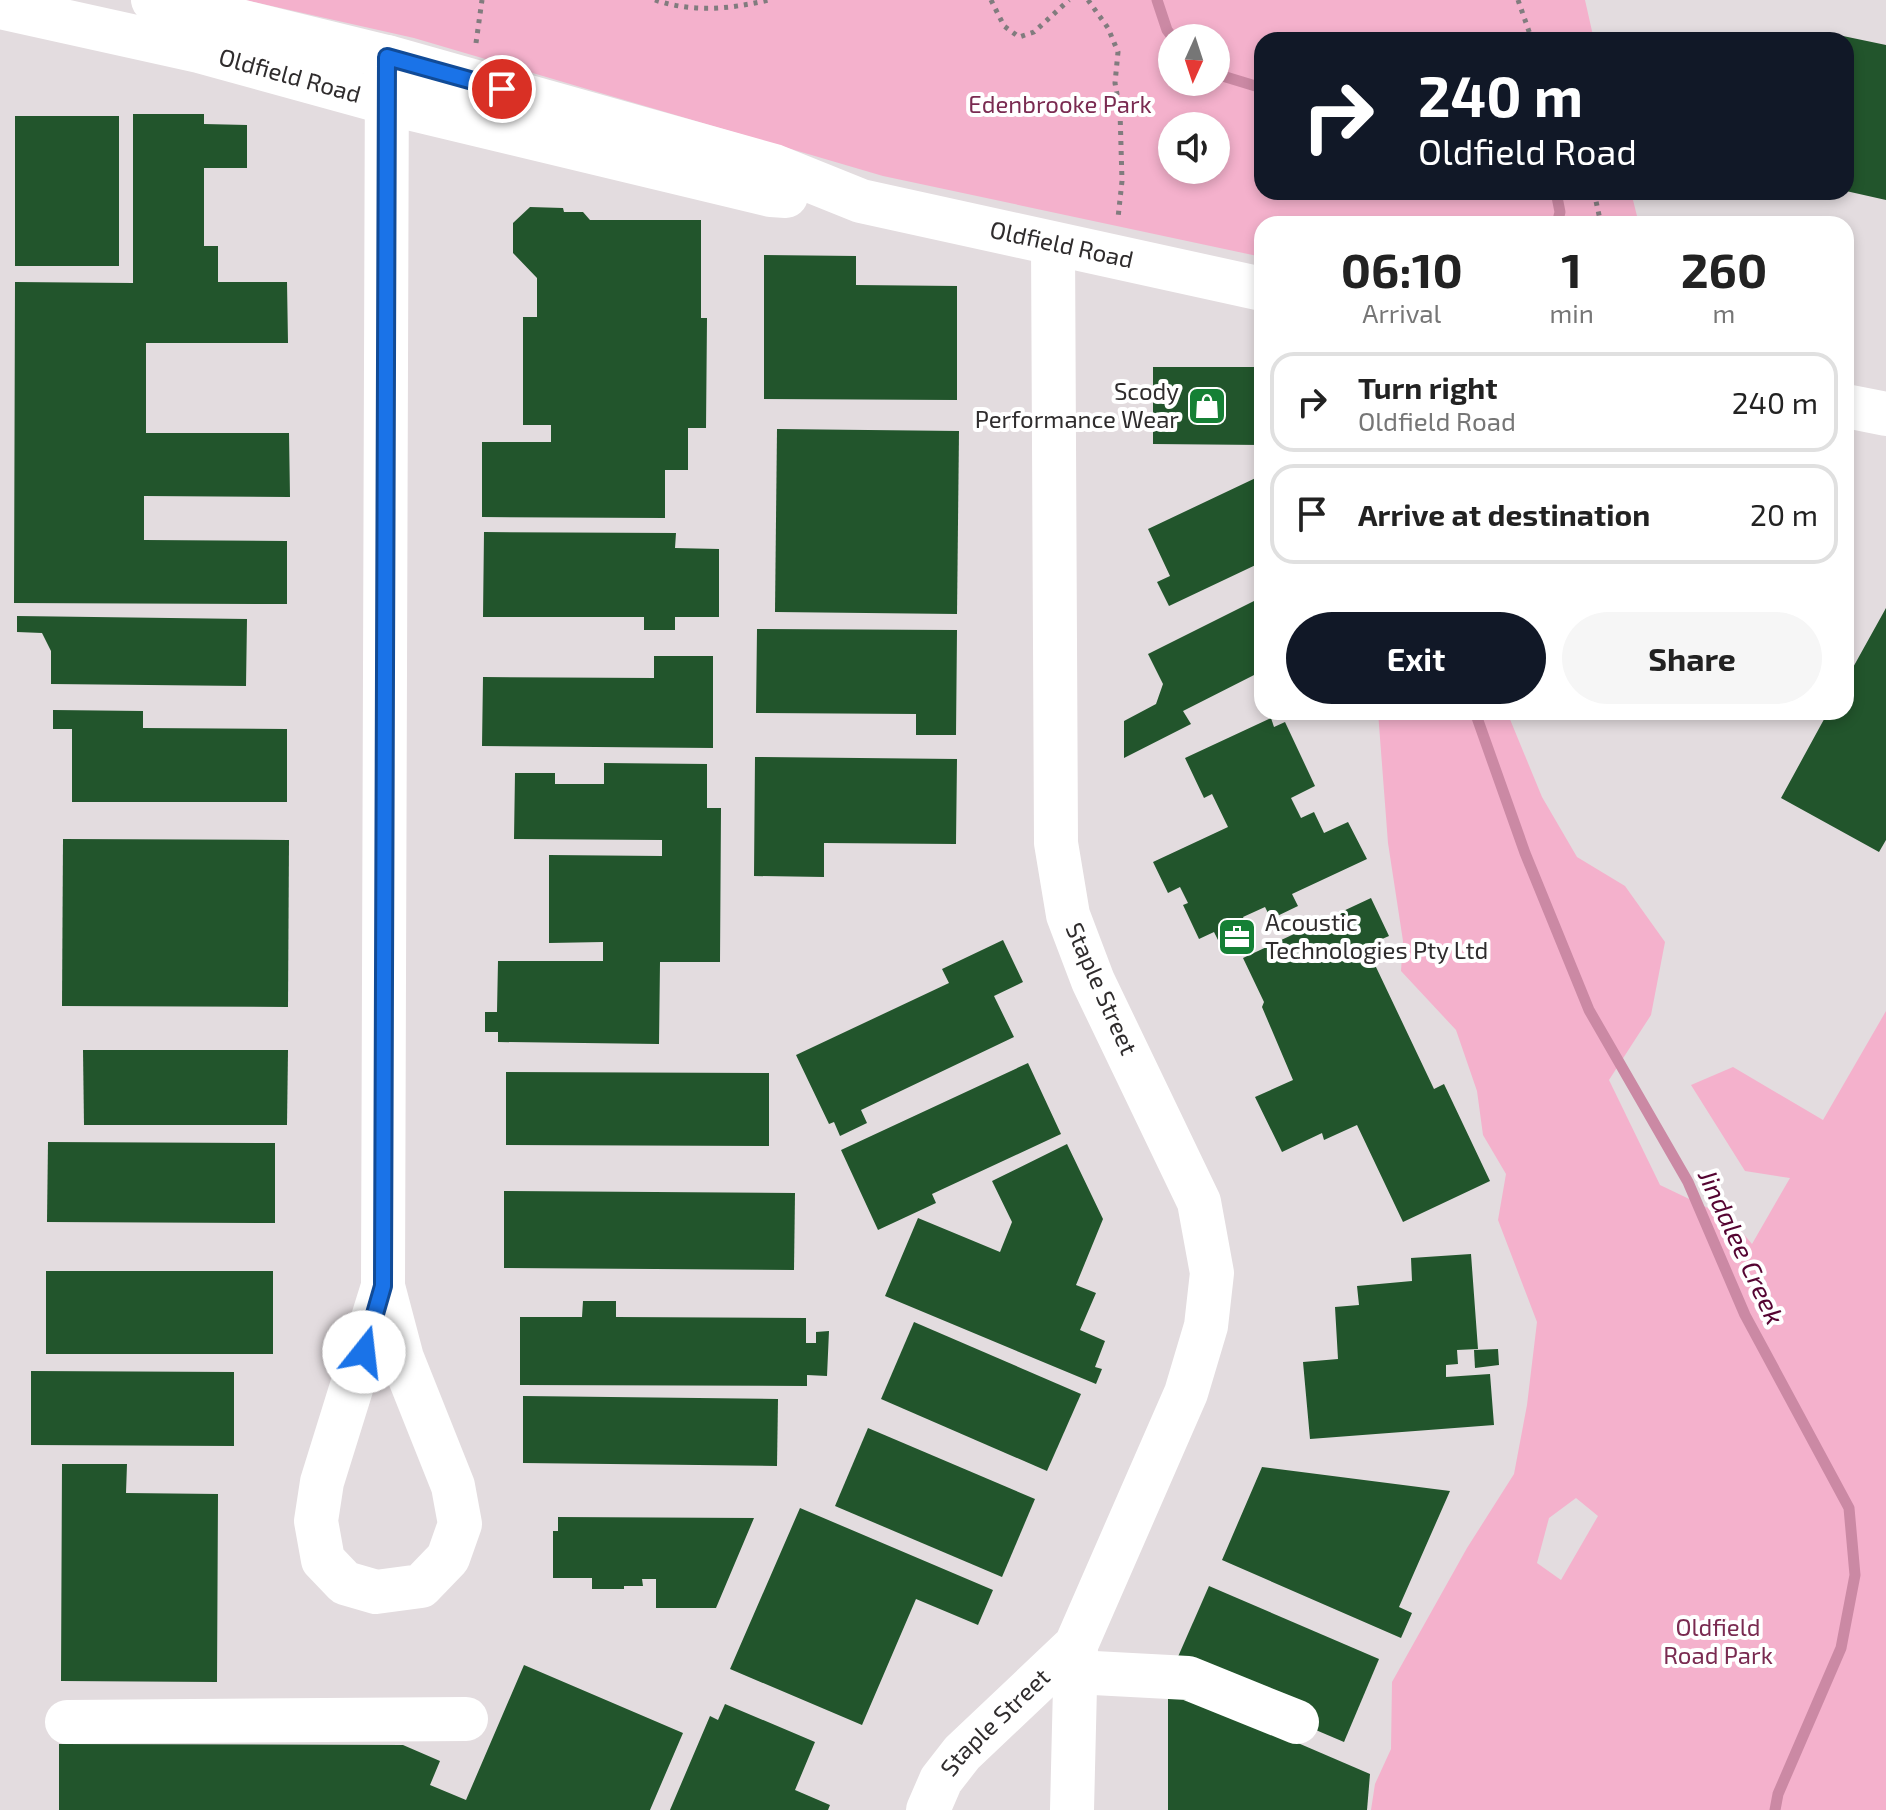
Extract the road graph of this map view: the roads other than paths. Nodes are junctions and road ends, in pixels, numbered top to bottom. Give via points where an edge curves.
1 (153, 0) edge
2 (0, 7) edge
3 (387, 57) junction
4 (388, 103) junction
5 (861, 201) junction
6 (1053, 244) junction
7 (1254, 287) edge
8 (1854, 408) edge
9 (1886, 414) edge
10 (383, 1286) junction
11 (1076, 1659) junction
12 (466, 1719) dead end
13 (67, 1722) dead end
14 (1297, 1722) dead end
15 (928, 1810) edge
16 (1072, 1810) edge

1 - 3 street, Oldfield Road
2 - 4 street, Oldfield Road via 199,51
3 - 4 street
3 - 5 street, Oldfield Road via 774,166
4 - 5 street, Oldfield Road via 771,195
4 - 10 street
5 - 6 street, Oldfield Road
6 - 7 street, Oldfield Road
6 - 11 street, Staple Street via 1056,843 1068,915 1093,981 1199,1202 1212,1273 1206,1326 1186,1393
8 - 9 street
10 - 10 street via 402,1358 453,1486 460,1524 448,1558 421,1586 376,1592 345,1583 323,1560 316,1521 322,1482
11 - 14 street via 1188,1678
11 - 15 street, Staple Street via 962,1753 941,1780
11 - 16 street, Staple Street
12 - 13 street

